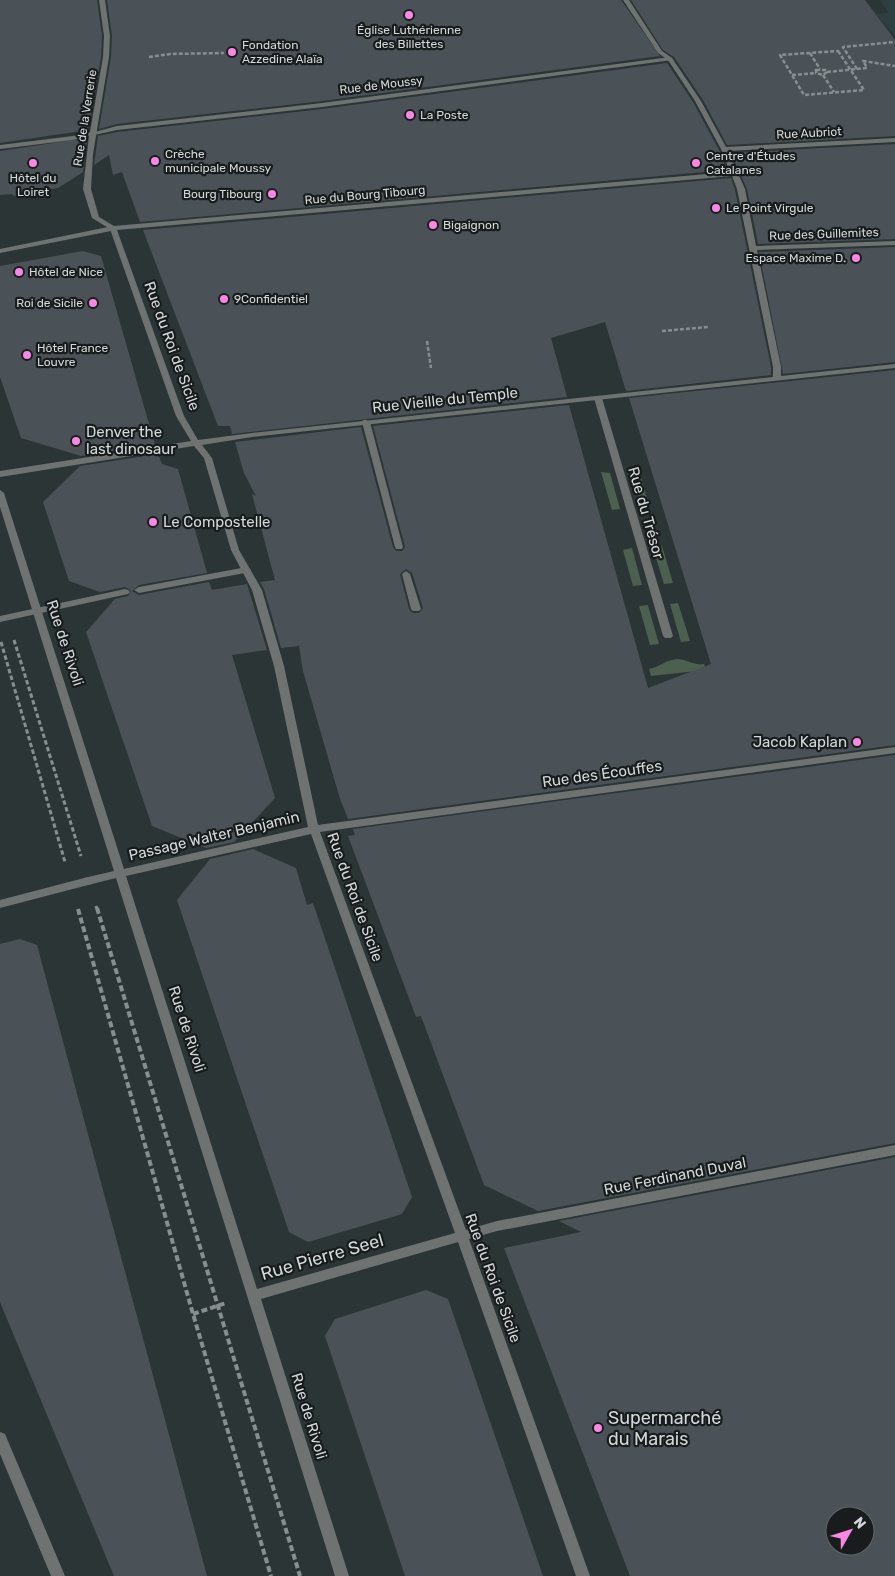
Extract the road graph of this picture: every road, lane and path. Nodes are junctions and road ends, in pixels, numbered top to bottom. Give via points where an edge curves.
1 (102, 0) edge
2 (626, 0) edge
3 (895, 42) edge
4 (224, 53) dead end
5 (810, 53) junction
6 (149, 57) dead end
7 (670, 59) junction
8 (895, 66) edge
9 (820, 69) junction
10 (857, 69) junction
11 (850, 70) junction
12 (827, 72) junction
13 (816, 73) junction
14 (791, 75) junction
15 (823, 75) junction
16 (834, 92) junction
17 (94, 134) junction
18 (895, 140) edge
19 (0, 147) edge
20 (724, 149) junction
21 (735, 174) junction
22 (113, 228) junction
23 (895, 243) edge
24 (753, 248) junction
25 (0, 251) edge
26 (708, 327) dead end
27 (662, 331) dead end
28 (428, 341) dead end
29 (895, 366) edge
30 (431, 368) dead end
31 (777, 378) junction
32 (598, 398) junction
33 (366, 422) junction
34 (196, 443) junction
35 (0, 474) edge
36 (0, 493) edge
37 (399, 548) dead end
38 (247, 570) junction
39 (406, 574) dead end
40 (138, 590) dead end
41 (125, 592) dead end
42 (416, 608) dead end
43 (37, 610) junction
44 (3, 618) edge
45 (668, 636) dead end
46 (0, 639) edge
47 (895, 750) edge
48 (314, 828) junction
49 (84, 864) dead end
50 (67, 870) dead end
51 (121, 873) junction
52 (94, 902) dead end
53 (0, 904) edge
54 (78, 906) dead end
55 (895, 1150) edge
56 (462, 1235) junction
57 (254, 1295) junction
58 (218, 1306) junction
59 (193, 1314) junction
60 (0, 1438) edge
61 (58, 1576) edge
62 (270, 1576) edge
63 (300, 1576) edge
64 (342, 1576) edge
65 (583, 1576) edge

1 - 17 street, Rue de la Verrerie via 106,57
2 - 7 street via 660,52
3 - 10 path via 843,47
4 - 6 path
5 - 9 path
5 - 11 path via 838,51
5 - 14 path via 780,55
7 - 17 street, Rue de Moussy via 322,105 117,128
7 - 20 street
8 - 10 path via 863,61 867,68
9 - 12 path
9 - 13 path
10 - 11 path
11 - 12 path
11 - 16 path via 864,90
12 - 15 path
13 - 14 path
13 - 15 path
14 - 16 path via 804,95
15 - 16 path
17 - 19 street, Rue de Moussy
17 - 22 street, Rue de la Verrerie via 86,189 96,218
18 - 20 street, Rue Aubriot
20 - 21 street
21 - 22 street, Rue du Bourg Tibourg
21 - 24 street
22 - 25 street, Rue du Bourg Tibourg
22 - 34 street, Rue du Roi de Sicile via 180,416
23 - 24 street, Rue des Guillemites
24 - 31 street
26 - 27 path
28 - 30 path
29 - 31 street, Rue Vieille du Temple
31 - 32 street, Rue Vieille du Temple
32 - 33 street, Rue Vieille du Temple
32 - 45 street, Rue du Trésor
33 - 34 street, Rue Vieille du Temple
33 - 37 street
34 - 35 street, Rue Vieille du Temple
34 - 38 street, Rue du Roi de Sicile via 208,458 235,550
36 - 43 street, Rue de Rivoli
38 - 40 street
38 - 48 street, Rue du Roi de Sicile via 258,590 279,666
39 - 42 street
41 - 43 street
43 - 44 street
43 - 51 street, Rue de Rivoli
44 - 49 path
46 - 50 path
47 - 48 street, Rue des Écouffes
48 - 51 street, Passage Walter Benjamin
48 - 56 street, Rue du Roi de Sicile
51 - 53 street
51 - 57 street, Rue de Rivoli
52 - 58 path
54 - 59 path
55 - 56 street, Rue Ferdinand Duval
56 - 57 street, Rue Pierre Seel
56 - 65 street, Rue du Roi de Sicile
57 - 58 path, Rue Pierre Seel
57 - 64 street, Rue de Rivoli
58 - 59 path, Rue Pierre Seel
58 - 63 path
59 - 62 path
60 - 61 street

